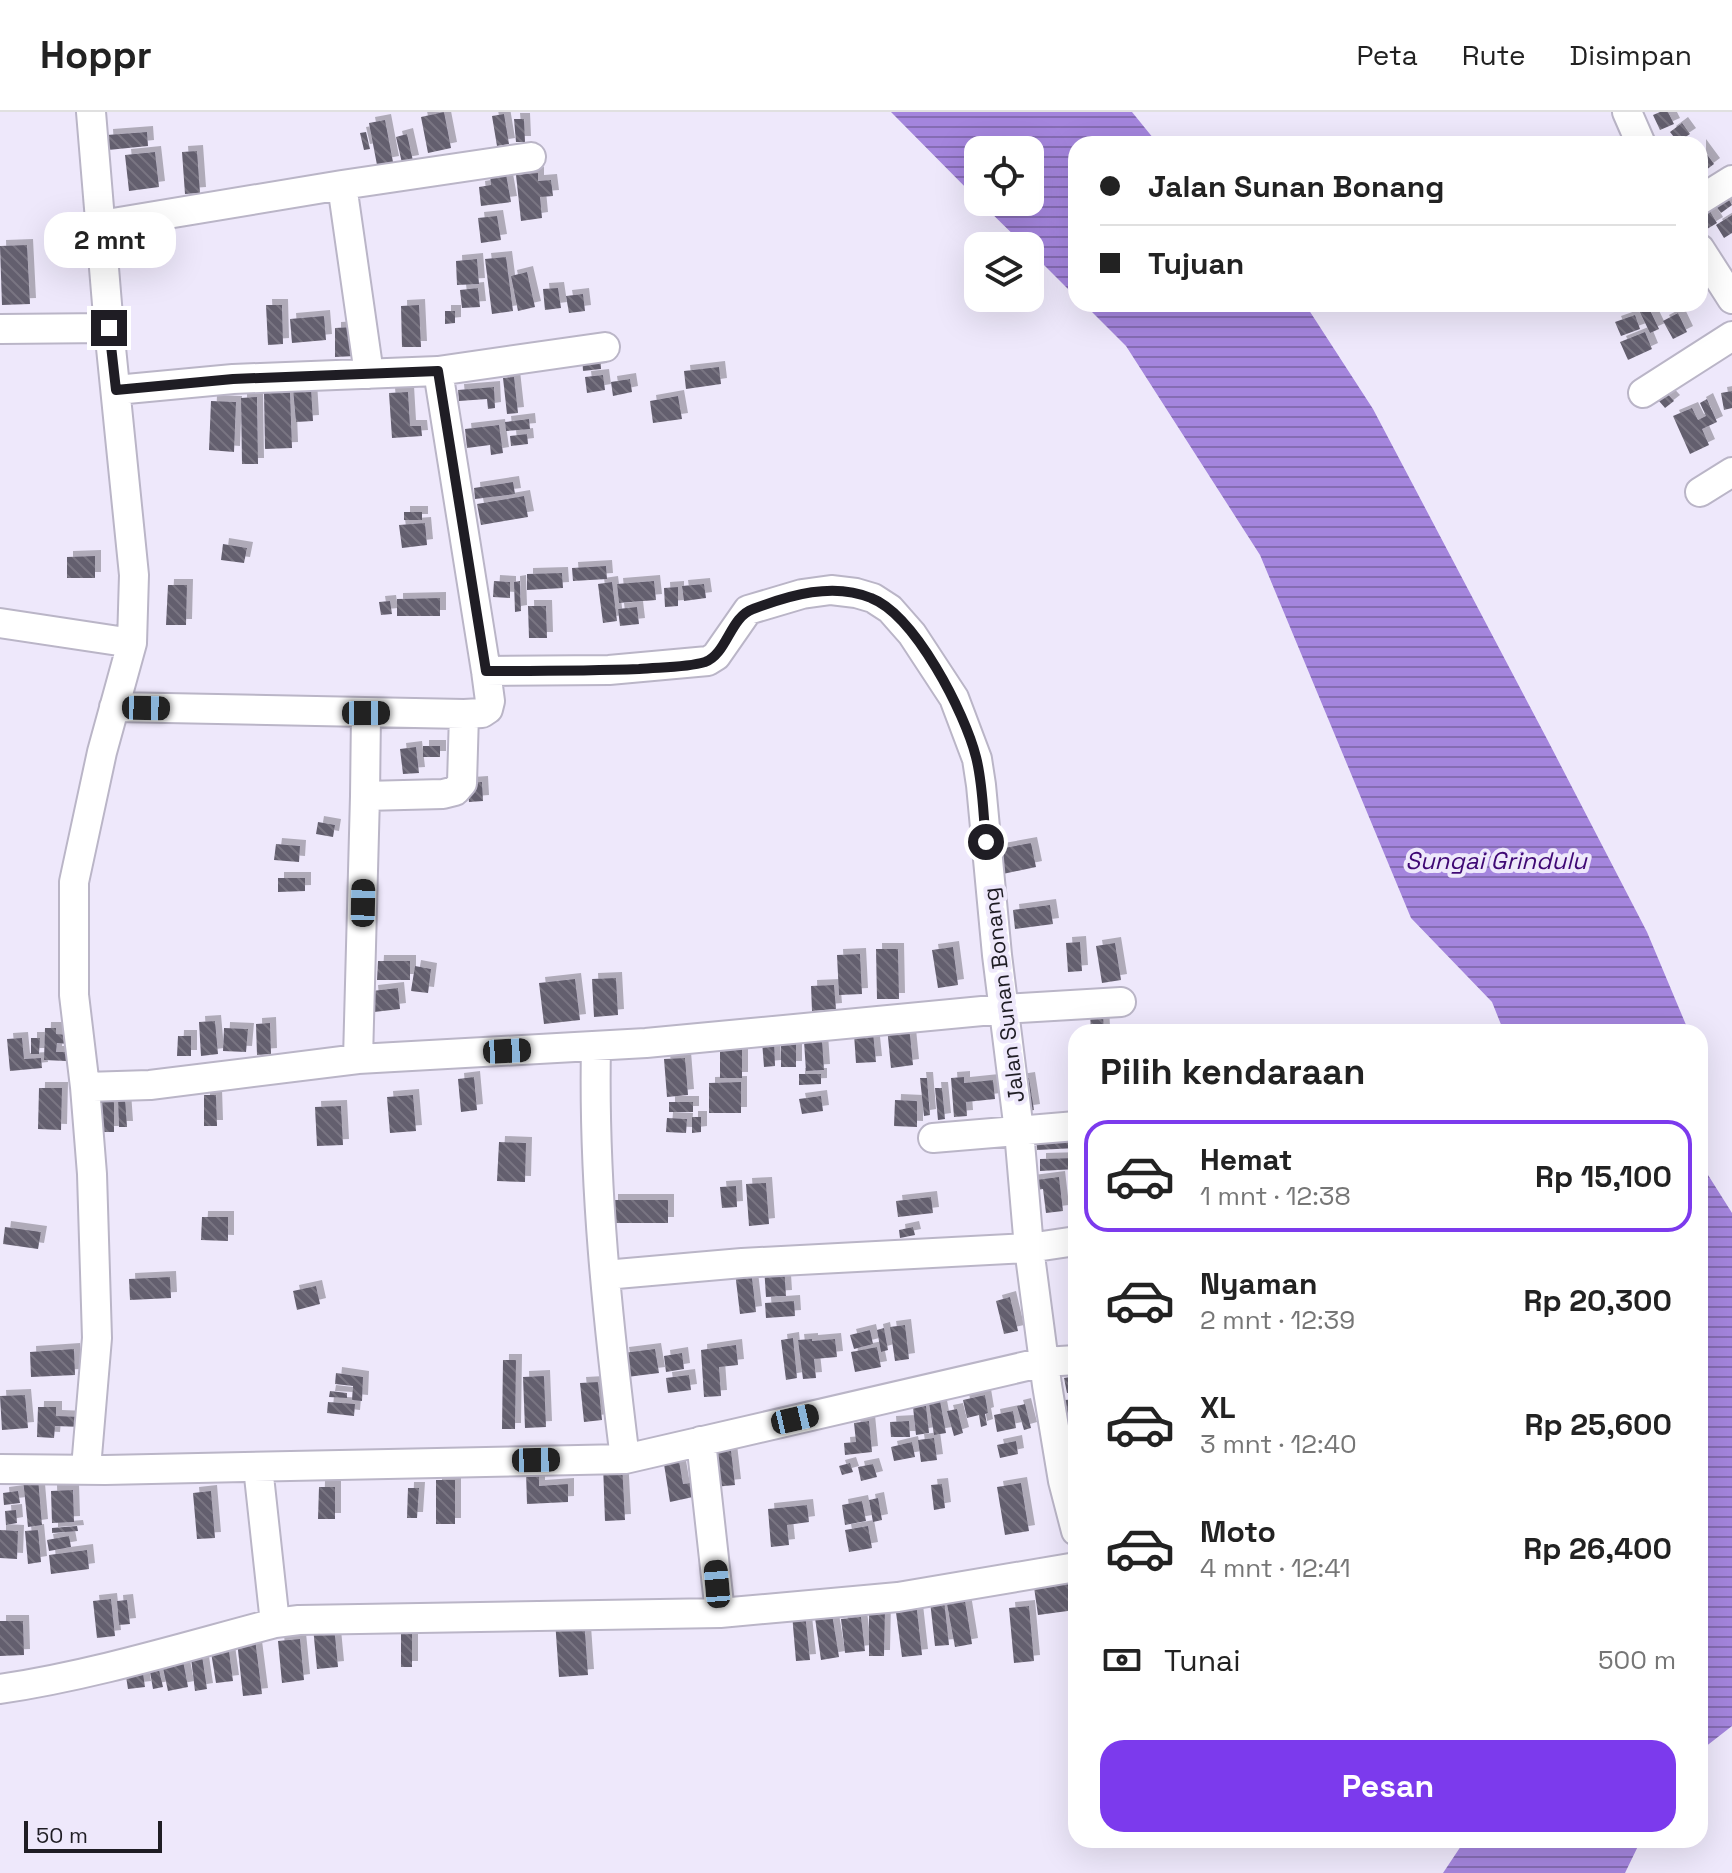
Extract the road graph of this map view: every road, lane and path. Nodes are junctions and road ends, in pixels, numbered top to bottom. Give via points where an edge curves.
1 (91, 112) edge
2 (1627, 112) edge
3 (1638, 136) edge
4 (531, 157) dead end
5 (1732, 180) edge
6 (342, 185) junction
7 (1708, 195) edge
8 (101, 225) junction
9 (1708, 262) edge
10 (1732, 299) edge
11 (109, 328) junction
12 (0, 329) edge
13 (1732, 336) edge
14 (605, 347) dead end
15 (438, 371) junction
16 (369, 374) junction
17 (116, 390) junction
18 (1643, 393) dead end
19 (1732, 472) edge
20 (1700, 492) dead end
21 (0, 623) edge
22 (132, 643) junction
23 (486, 671) junction
24 (114, 707) junction
25 (366, 713) junction
26 (464, 714) junction
27 (365, 796) junction
28 (1121, 1002) dead end
29 (1003, 1009) junction
30 (596, 1046) junction
31 (358, 1059) junction
32 (85, 1087) junction
33 (1068, 1127) edge
34 (1019, 1131) junction
35 (933, 1138) dead end
36 (1068, 1242) edge
37 (1029, 1248) junction
38 (605, 1275) junction
39 (1068, 1360) edge
40 (1044, 1362) junction
41 (701, 1441) junction
42 (625, 1459) junction
43 (258, 1467) junction
44 (86, 1468) junction
45 (0, 1469) edge
46 (1068, 1500) edge
47 (1068, 1568) edge
48 (720, 1613) junction
49 (275, 1623) junction
50 (0, 1689) edge

1 - 8 street
2 - 3 street
4 - 6 street
5 - 7 street
6 - 8 street
6 - 16 street
8 - 11 street
9 - 10 street
11 - 12 street
11 - 17 street
13 - 18 street
14 - 15 street
15 - 16 street
15 - 23 street
16 - 17 street
17 - 22 street via 134,575
19 - 20 street
21 - 22 street
22 - 24 street
23 - 26 street via 488,709
23 - 29 street, Jalan Sunan Bonang via 609,670 708,661 748,610 802,594 856,593 890,609 954,698 977,759
24 - 25 street
24 - 32 street via 74,882 74,995
25 - 26 street
25 - 27 street
26 - 27 street via 462,783 455,791
27 - 31 street
28 - 29 street
29 - 30 street
29 - 34 street, Jalan Sunan Bonang
30 - 31 street
30 - 38 street via 597,1176
31 - 32 street via 150,1085
32 - 44 street via 97,1338
33 - 34 street
34 - 35 street
34 - 37 street, Jalan Sunan Bonang
36 - 37 street
37 - 38 street
37 - 40 street, Jalan Sunan Bonang
38 - 42 street
39 - 40 street
40 - 41 street
40 - 46 street, Jalan Sunan Bonang
41 - 42 street
41 - 48 street
42 - 43 street
43 - 44 street
43 - 49 street
44 - 45 street
47 - 48 street via 898,1597
48 - 49 street
49 - 50 street via 92,1672

